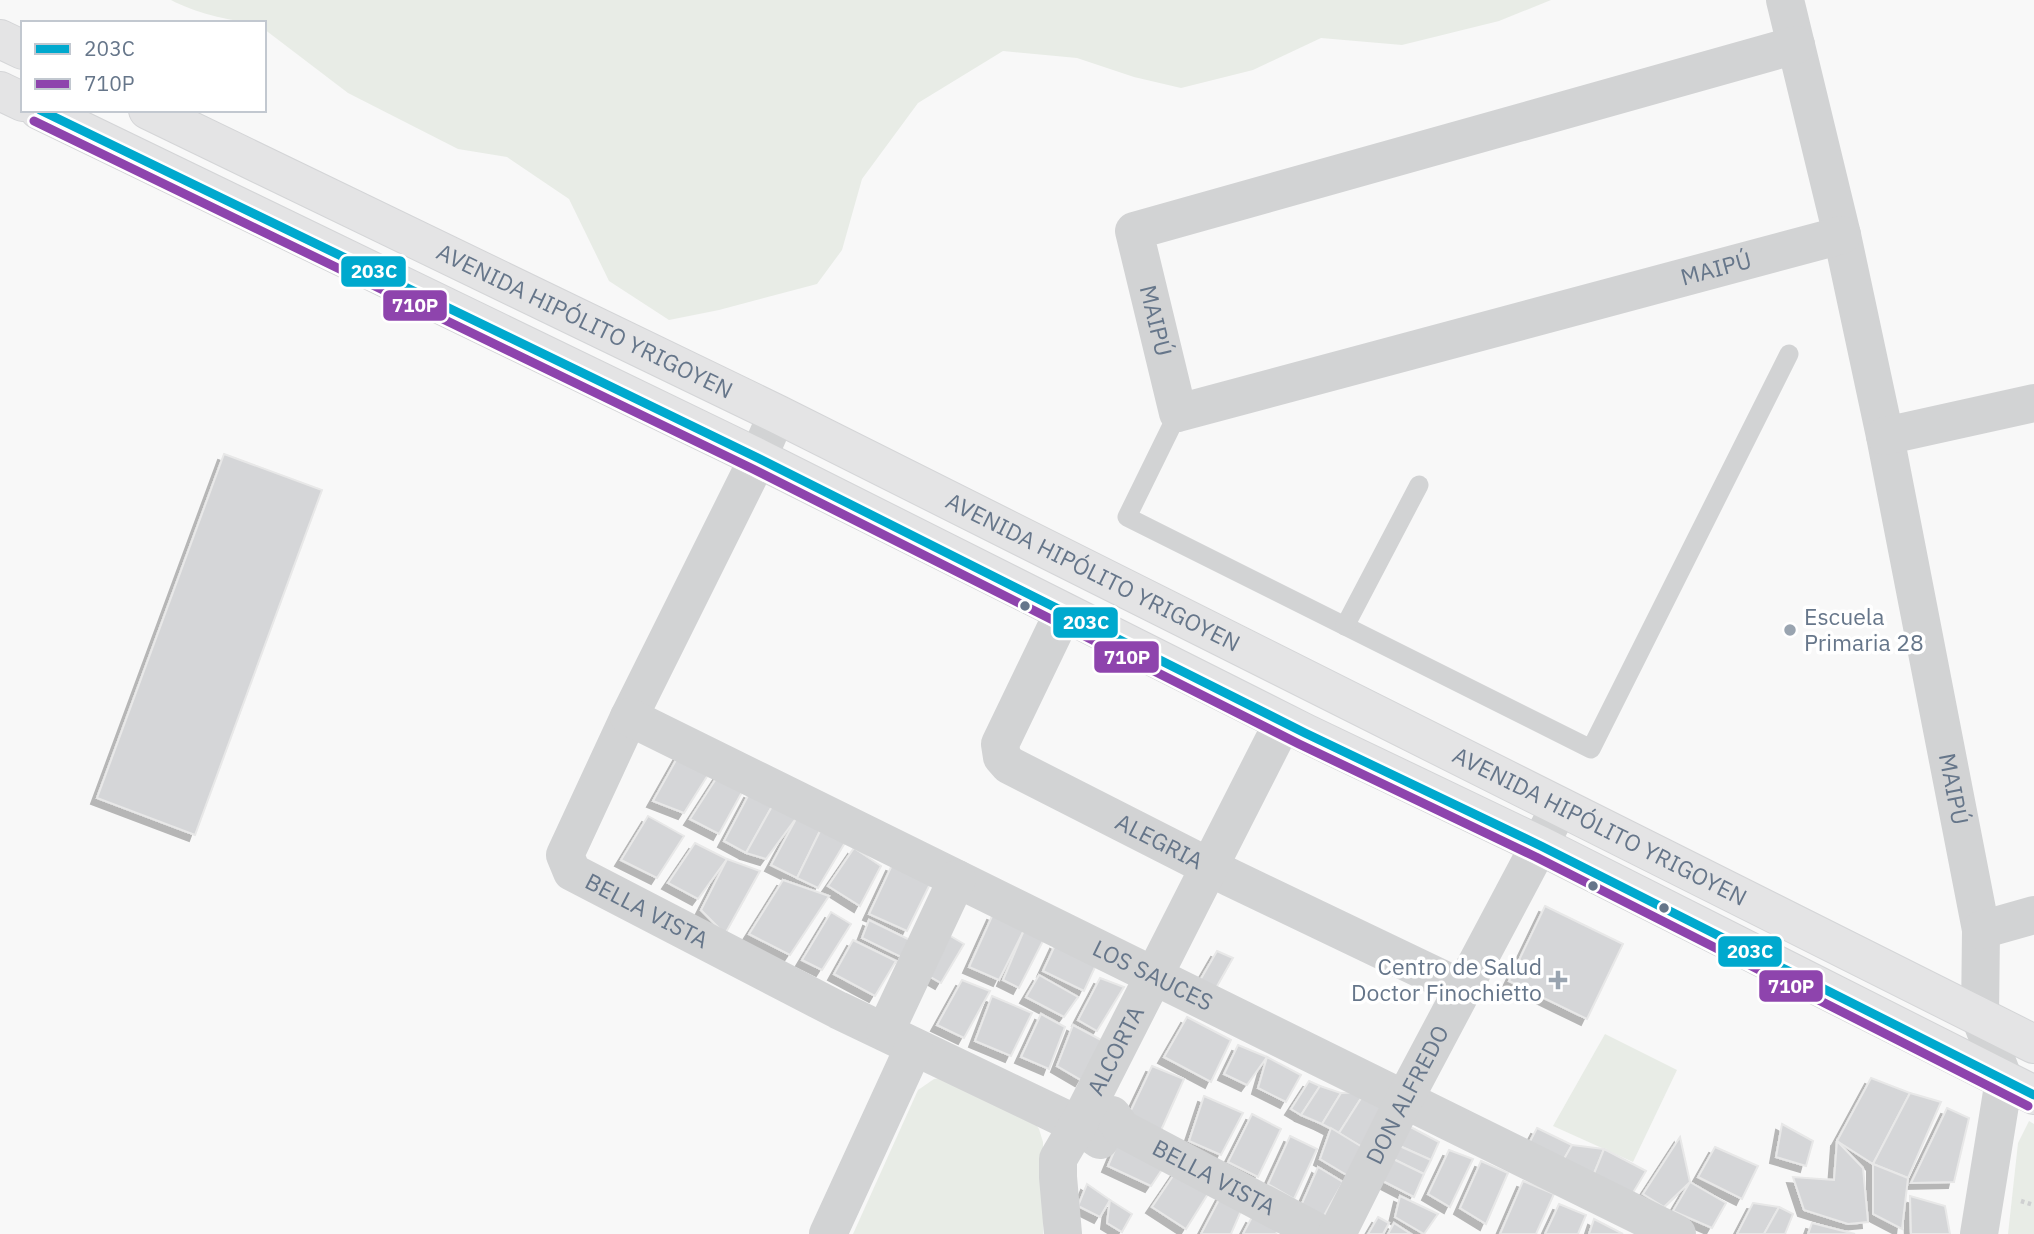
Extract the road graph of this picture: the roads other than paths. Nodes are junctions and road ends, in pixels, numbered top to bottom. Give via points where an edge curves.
1 (1785, 0) edge
2 (0, 39) edge
3 (1796, 45) junction
4 (21, 49) edge
5 (0, 91) edge
6 (21, 101) edge
7 (43, 112) edge
8 (152, 112) edge
9 (1842, 235) junction
10 (1788, 354) dead end
11 (2034, 402) edge
12 (1178, 413) junction
13 (777, 414) junction
14 (1885, 436) junction
15 (758, 458) junction
16 (1419, 485) dead end
17 (1064, 611) junction
18 (1345, 626) junction
19 (629, 717) junction
20 (1294, 727) junction
21 (1559, 808) junction
22 (1541, 846) junction
23 (1220, 871) junction
24 (957, 879) junction
25 (2034, 915) edge
26 (1981, 930) junction
27 (1165, 980) junction
28 (1463, 989) junction
29 (1980, 1017) junction
30 (900, 1040) junction
31 (2034, 1044) edge
32 (2019, 1088) edge
33 (1404, 1100) junction
34 (1097, 1126) junction
35 (1062, 1215) edge
36 (828, 1234) edge
37 (1321, 1234) edge
38 (1337, 1234) edge
39 (1677, 1234) edge
40 (1979, 1234) edge

1 - 3 street, MAIPÚ
2 - 4 main road
3 - 9 street, MAIPÚ
3 - 12 street, MAIPÚ via 1134,231
5 - 6 main road
7 - 15 main road, AVENIDA HIPÓLITO YRIGOYEN
8 - 13 main road, AVENIDA HIPÓLITO YRIGOYEN
9 - 12 street, MAIPÚ
9 - 14 street, MAIPÚ
10 - 18 lane via 1591,749
11 - 14 street
12 - 18 lane via 1126,517
13 - 15 street, BELLA VISTA
13 - 21 main road, AVENIDA HIPÓLITO YRIGOYEN
14 - 26 street, MAIPÚ
15 - 17 main road, AVENIDA HIPÓLITO YRIGOYEN
15 - 19 street, BELLA VISTA
16 - 18 lane
17 - 20 main road, AVENIDA HIPÓLITO YRIGOYEN
17 - 23 street, ALEGRIA via 1000,744 1002,757 1033,778
19 - 24 street, LOS SAUCES
19 - 30 street, BELLA VISTA via 565,855 572,872
20 - 22 main road, AVENIDA HIPÓLITO YRIGOYEN
20 - 23 street, ALCORTA
21 - 22 street, DON ALFREDO
21 - 29 main road, AVENIDA HIPÓLITO YRIGOYEN
22 - 28 street, DON ALFREDO
22 - 32 main road, AVENIDA HIPÓLITO YRIGOYEN
23 - 27 street, ALCORTA
23 - 28 street, ALEGRIA
24 - 27 street, LOS SAUCES
24 - 30 street
25 - 26 street
26 - 29 street, MAIPÚ
27 - 33 street, LOS SAUCES
27 - 34 street, ALCORTA
28 - 33 street, DON ALFREDO
29 - 31 main road, AVENIDA HIPÓLITO YRIGOYEN
29 - 32 street
30 - 34 street, BELLA VISTA
30 - 36 street
32 - 40 street
33 - 38 street, DON ALFREDO
33 - 39 street, LOS SAUCES
34 - 35 street, ALCORTA via 1058,1159
34 - 37 street, BELLA VISTA via 1122,1129

